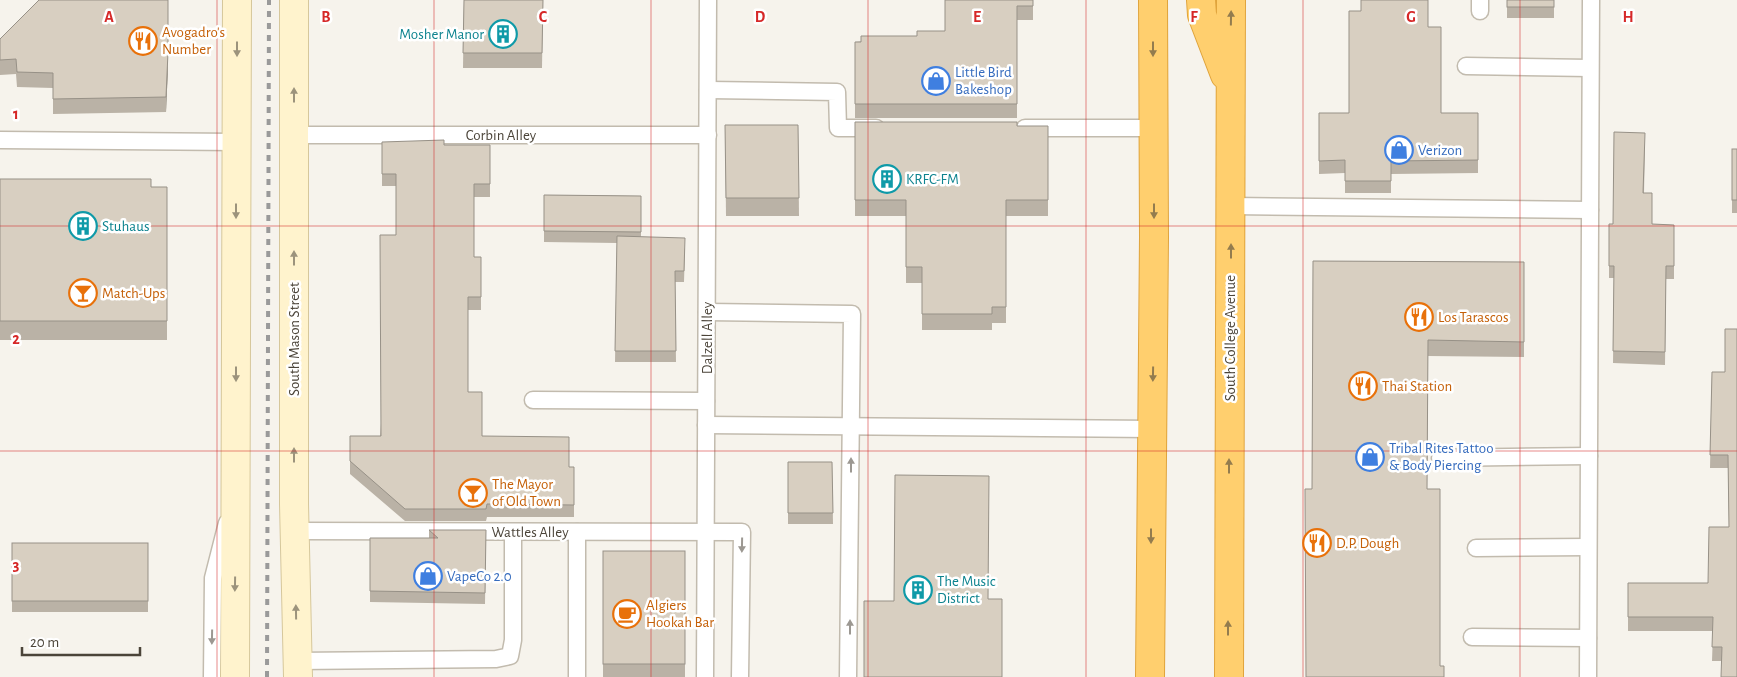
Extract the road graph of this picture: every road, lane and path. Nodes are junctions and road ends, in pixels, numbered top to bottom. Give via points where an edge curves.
1 (237, 0) edge
2 (294, 0) edge
3 (708, 0) edge
4 (1153, 0) edge
5 (1201, 0) edge
6 (1231, 0) edge
7 (1591, 0) edge
8 (1466, 66) dead end
9 (1590, 68) junction
10 (1230, 88) junction
11 (708, 90) junction
12 (888, 128) edge
13 (1007, 128) edge
14 (1154, 128) junction
15 (294, 134) junction
16 (708, 134) junction
17 (0, 140) edge
18 (237, 142) junction
19 (1232, 206) junction
20 (1590, 210) junction
21 (707, 312) junction
22 (534, 400) dead end
23 (706, 401) junction
24 (706, 426) junction
25 (851, 427) junction
26 (1152, 429) junction
27 (1589, 456) junction
28 (1440, 458) dead end
29 (236, 486) junction
30 (295, 531) junction
31 (513, 532) junction
32 (577, 532) junction
33 (706, 532) junction
34 (1588, 547) junction
35 (1476, 548) dead end
36 (1472, 636) dead end
37 (1588, 638) junction
38 (297, 669) edge
39 (212, 677) edge
40 (235, 677) edge
41 (577, 677) edge
42 (705, 677) edge
43 (740, 677) edge
44 (848, 677) edge
45 (1150, 677) edge
46 (1228, 677) edge
47 (1588, 677) edge

1 -> 18 street
15 -> 2 street, South Mason Street
3 - 11 lane, Dalzell Alley
4 -> 14 highway
5 - 10 highway via 1202,15
10 -> 6 highway, South College Avenue
7 - 9 lane
8 - 9 lane
9 - 20 lane
10 - 19 highway, South College Avenue
11 - 12 lane via 837,92 838,128
11 - 16 lane, Dalzell Alley
13 - 14 lane
14 -> 26 highway
15 - 16 lane, Corbin Alley
30 -> 15 street, South Mason Street
16 - 21 lane, Dalzell Alley
17 - 18 lane
18 -> 29 street
19 - 20 lane
46 -> 19 highway, South College Avenue
20 - 27 lane
21 - 23 lane, Dalzell Alley
21 - 25 lane via 852,314
22 - 23 lane
23 - 24 lane, Dalzell Alley
24 - 25 lane
24 - 33 lane, Dalzell Alley
25 - 26 lane
44 -> 25 lane
26 -> 45 highway
27 - 28 lane
27 - 34 lane
29 -> 39 lane via 213,578
29 -> 40 street
30 - 31 lane, Wattles Alley
38 -> 30 street, South Mason Street
31 - 32 lane, Wattles Alley
31 - 38 lane via 513,640 510,656 496,660
32 - 33 lane, Wattles Alley
32 - 41 lane
33 - 42 lane, Dalzell Alley
33 -> 43 lane, Wattles Alley via 742,532
34 - 35 lane
34 - 37 lane
36 - 37 lane
37 - 47 lane

